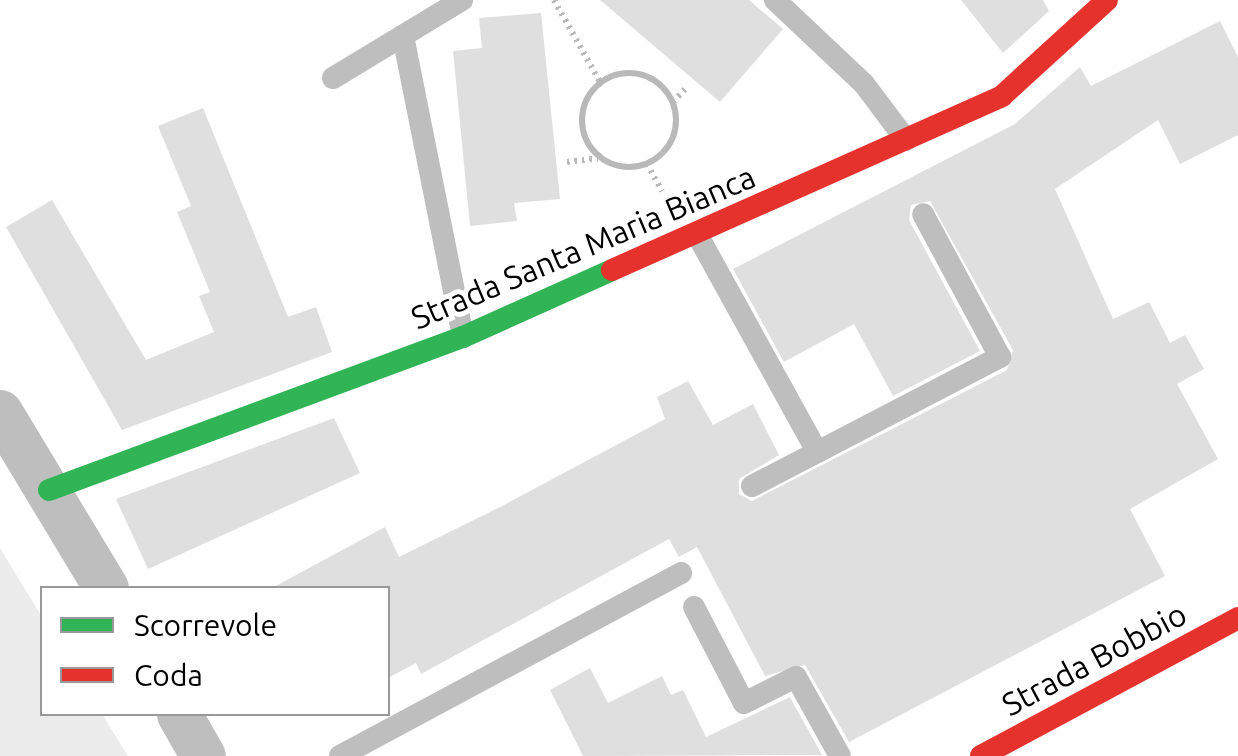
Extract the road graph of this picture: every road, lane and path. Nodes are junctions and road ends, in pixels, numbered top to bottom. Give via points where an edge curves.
1 (462, 0) edge
2 (554, 0) edge
3 (775, 0) edge
4 (1107, 0) edge
5 (403, 36) junction
6 (333, 78) dead end
7 (600, 82) junction
8 (688, 86) dead end
9 (672, 102) junction
10 (906, 140) junction
11 (600, 158) junction
12 (567, 162) dead end
13 (923, 214) dead end
14 (698, 236) junction
15 (463, 337) junction
16 (0, 412) edge
17 (818, 452) junction
18 (752, 486) dead end
19 (49, 490) junction
20 (681, 573) dead end
21 (105, 586) edge
22 (694, 607) dead end
23 (1238, 618) edge
24 (180, 716) edge
25 (1008, 750) edge
26 (203, 756) edge
27 (340, 756) edge
28 (840, 756) edge

1 - 5 lane
2 - 7 path
3 - 10 lane via 864,84
4 - 10 street, Strada Santa Maria Bianca via 1002,96
5 - 6 lane
5 - 15 lane
7 - 9 path via 634,73
7 - 11 path via 582,126
8 - 9 path
9 - 11 path via 675,132 656,159 631,168
10 - 14 street, Strada Santa Maria Bianca
11 - 12 path
13 - 17 lane via 1000,358
14 - 15 street, Strada Santa Maria Bianca
14 - 17 lane
15 - 19 street, Strada Santa Maria Bianca
16 - 19 street
17 - 18 lane
19 - 21 street
20 - 27 lane
22 - 28 lane via 744,704 796,677
23 - 25 street, Strada Bobbio
24 - 26 street

